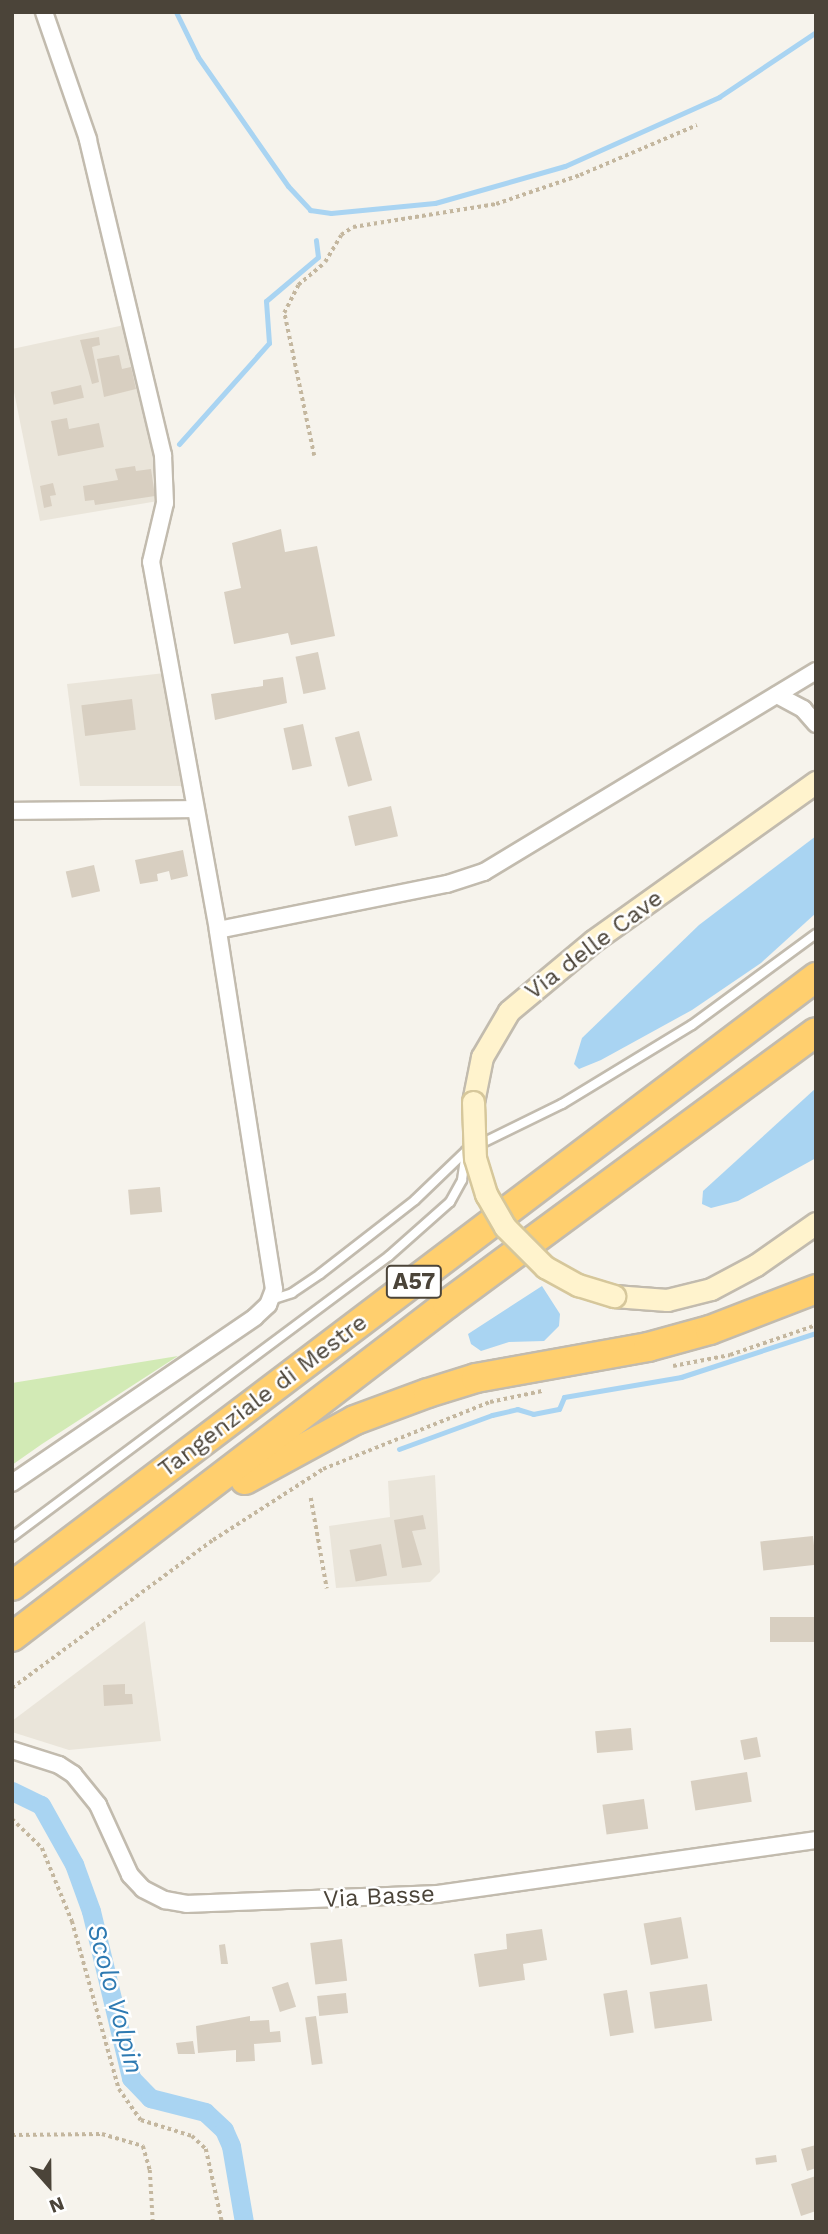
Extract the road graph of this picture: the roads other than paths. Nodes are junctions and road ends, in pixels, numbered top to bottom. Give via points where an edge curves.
1 (44, 12) edge
2 (816, 671) edge
3 (777, 695) junction
4 (816, 724) edge
5 (816, 782) edge
6 (193, 809) junction
7 (12, 811) edge
8 (218, 930) junction
9 (816, 934) edge
10 (816, 977) edge
11 (816, 1032) edge
12 (466, 1151) junction
13 (816, 1223) edge
14 (816, 1289) edge
15 (271, 1300) junction
16 (12, 1483) edge
17 (12, 1537) edge
18 (12, 1586) edge
19 (38, 1617) junction
20 (12, 1637) edge
21 (12, 1750) edge
22 (816, 1840) edge

1 - 6 street via 88,139 163,455 165,503 152,562
2 - 3 street
3 - 4 street via 803,709
3 - 8 street via 484,872 447,884
5 - 13 main road, Via delle Cave, bridge via 584,948 509,1011 482,1057 473,1102 475,1158 486,1194 505,1227 545,1266 578,1285 614,1296 667,1300 711,1289 756,1265
6 - 7 street
6 - 8 street
8 - 15 street via 274,1283
9 - 12 lane via 692,1025 562,1104
10 - 18 highway, Tangenziale di Mestre / A57
11 - 19 highway, A57 via 447,1304
12 - 15 lane via 415,1200 320,1275
12 - 17 lane via 462,1180 450,1202 389,1256
14 - 19 highway, A57 via 710,1330 648,1347 476,1378 355,1420 270,1463
15 - 16 street via 255,1317
19 - 20 highway, A57
21 - 22 street, Via Basse via 73,1774 98,1805 130,1875 143,1889 187,1904 437,1894

